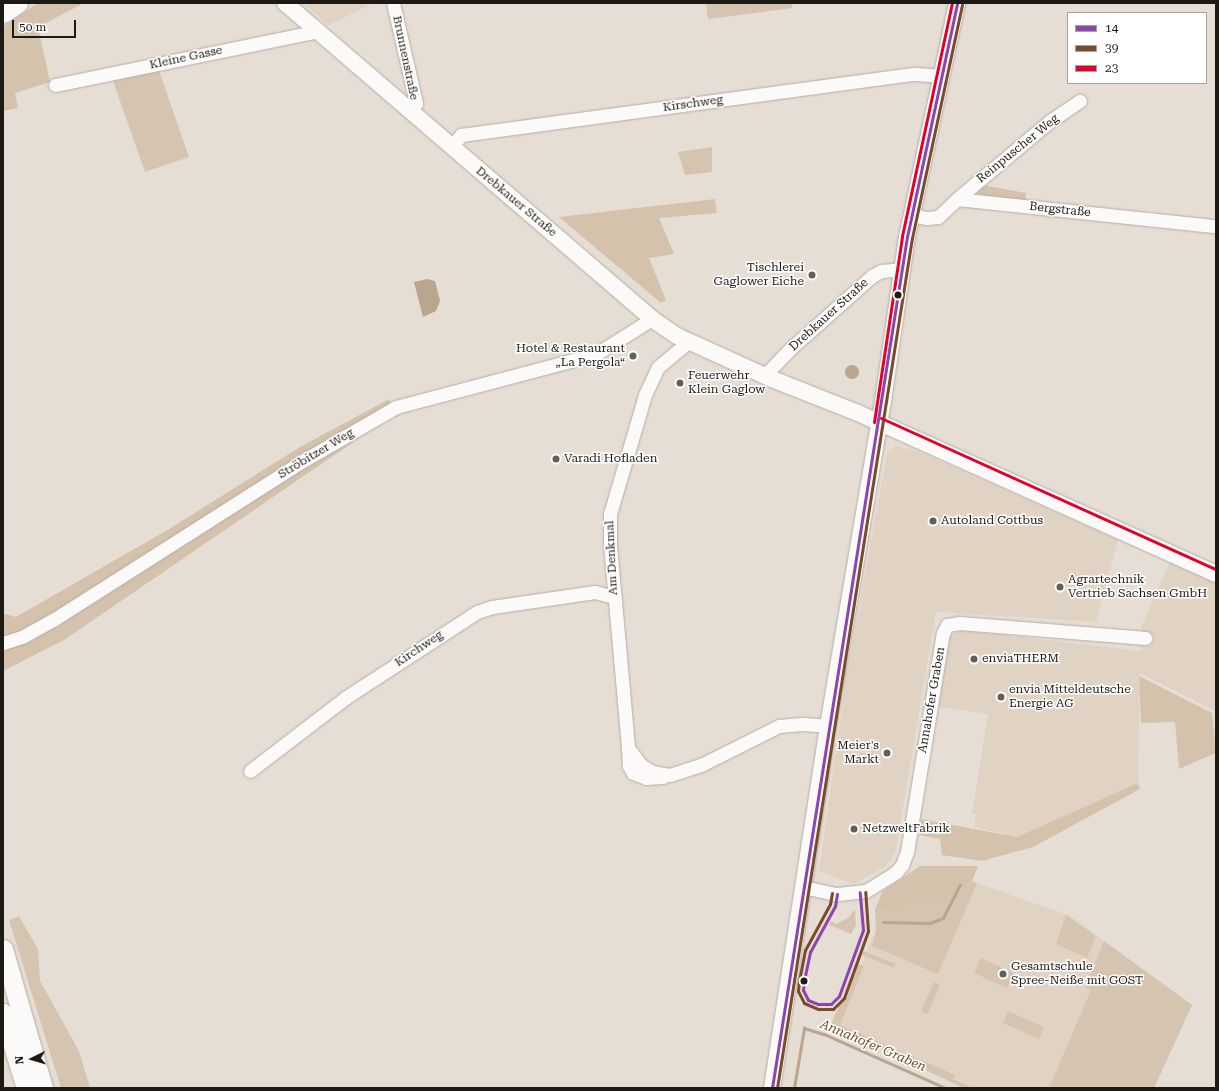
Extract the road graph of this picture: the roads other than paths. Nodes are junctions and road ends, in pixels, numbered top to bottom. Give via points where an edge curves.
1 (18, 3) edge
2 (285, 3) edge
3 (393, 3) edge
4 (957, 3) edge
5 (3, 13) edge
6 (318, 30) junction
7 (941, 76) junction
8 (55, 85) dead end
9 (1080, 101) dead end
10 (410, 111) junction
11 (451, 147) junction
12 (957, 199) junction
13 (911, 215) junction
14 (1216, 226) edge
15 (902, 268) junction
16 (652, 319) junction
17 (688, 342) junction
18 (764, 376) junction
19 (879, 423) junction
20 (611, 559) junction
21 (1216, 574) edge
22 (595, 592) junction
23 (614, 597) junction
24 (1145, 638) dead end
25 (3, 643) edge
26 (828, 726) junction
27 (250, 771) dead end
28 (804, 887) junction
29 (3, 949) edge
30 (3, 1013) edge
31 (26, 1088) edge
32 (43, 1088) edge
33 (772, 1088) edge

1 - 5 highway
2 - 6 main road, Drebkauer Straße
3 - 10 street, Brunnenstraße via 416,103
4 - 7 main road
6 - 8 street, Kleine Gasse
6 - 10 main road, Drebkauer Straße
7 - 11 street, Kirschweg via 915,74 461,135
7 - 13 main road
9 - 12 street, Reinpuscher Weg via 1050,121
10 - 11 main road, Drebkauer Straße
11 - 16 main road, Drebkauer Straße
12 - 13 street via 938,217
12 - 14 street, Bergstraße
13 - 15 main road
15 - 18 street, Drebkauer Straße via 881,271 872,276 790,349
15 - 19 main road
16 - 17 main road, Drebkauer Straße
16 - 25 street, Ströbitzer Weg via 596,354 396,407 306,459 53,620 22,637
17 - 18 main road, Drebkauer Straße
17 - 20 street, Am Denkmal via 658,367 645,395 610,514
18 - 19 main road, Drebkauer Straße
19 - 21 main road, Drebkauer Straße
19 - 26 main road
20 - 22 street via 605,577
20 - 23 street, Am Denkmal
22 - 23 street, Kirchweg
22 - 27 street, Kirchweg via 492,607 476,612 345,698
23 - 26 street, Am Denkmal via 629,766 637,776 657,779 701,765 779,726
24 - 28 street, Annahofer Graben via 960,623 947,625 942,641 907,852 902,865 896,872 866,891 849,894
26 - 28 main road
28 - 33 main road
29 - 32 highway
30 - 31 highway

